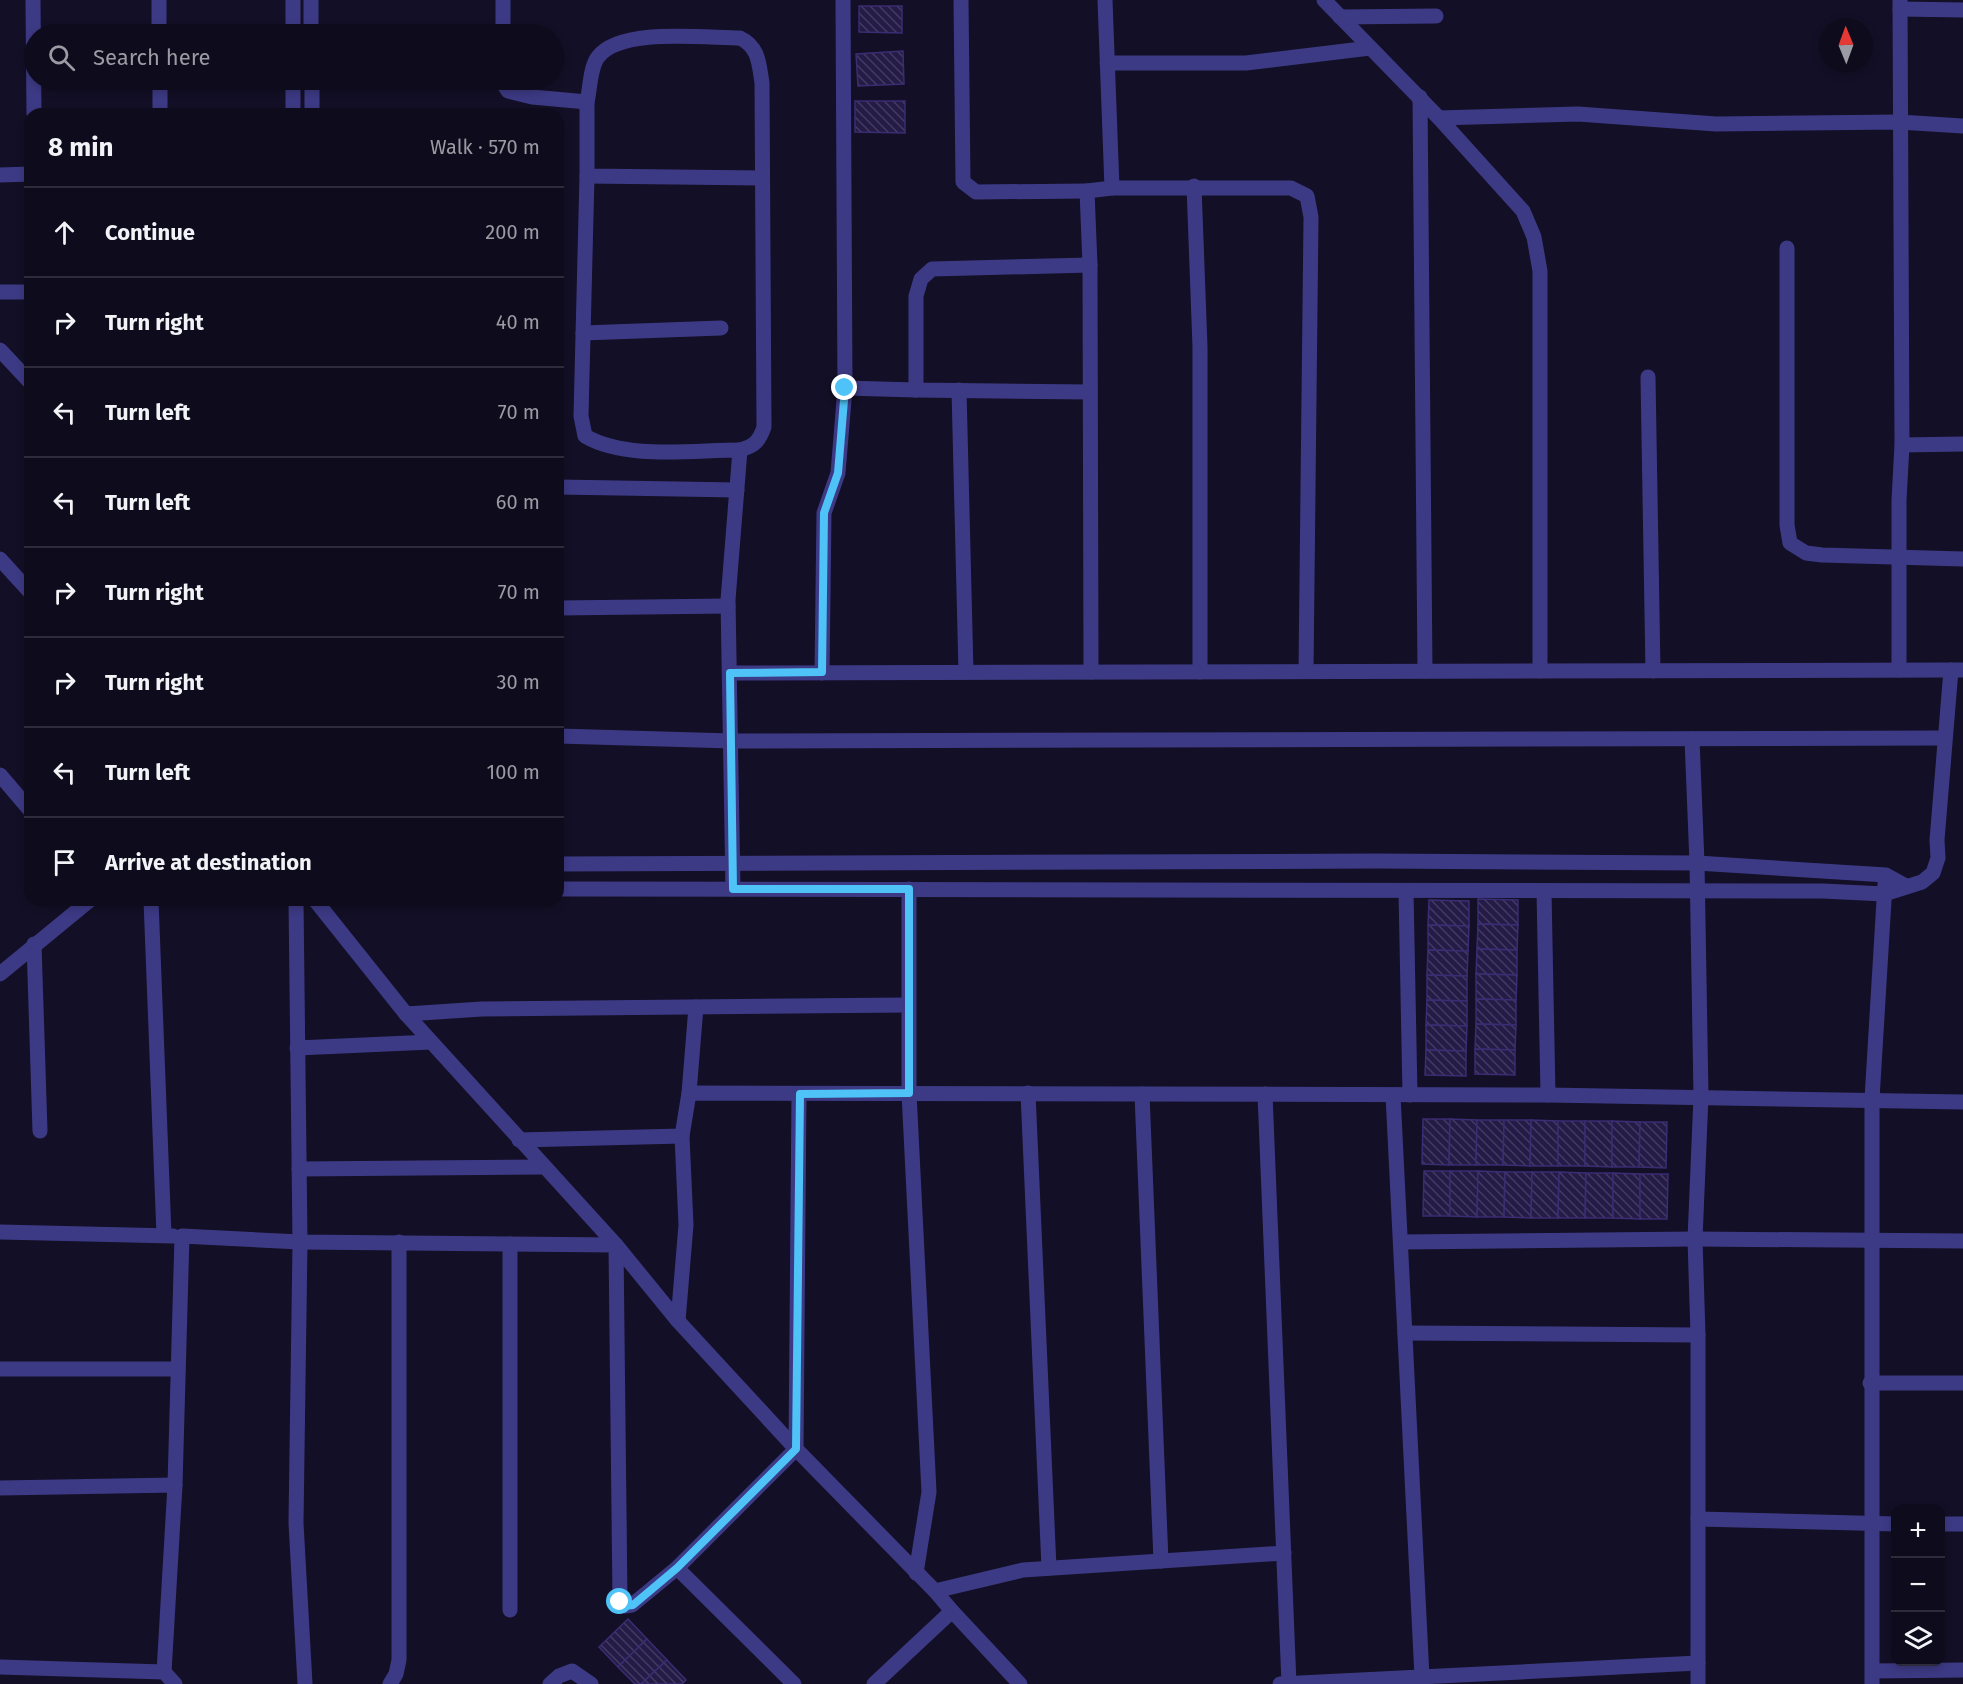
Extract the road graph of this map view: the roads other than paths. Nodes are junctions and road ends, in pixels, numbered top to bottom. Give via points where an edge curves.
1 (33, 0) edge
2 (159, 0) edge
3 (293, 0) edge
4 (311, 0) edge
5 (503, 0) edge
6 (843, 0) edge
7 (961, 0) edge
8 (1105, 0) edge
9 (1324, 0) edge
10 (1900, 5) edge
11 (1963, 10) edge
12 (1436, 16) dead end
13 (1340, 17) junction
14 (33, 24) edge
15 (159, 24) edge
16 (293, 24) edge
17 (311, 24) edge
18 (503, 24) edge
19 (1370, 48) junction
20 (1107, 63) junction
21 (34, 90) edge
22 (160, 90) edge
23 (293, 90) edge
24 (312, 90) edge
25 (507, 90) edge
26 (1420, 97) junction
27 (587, 102) junction
28 (34, 108) edge
29 (160, 108) edge
30 (293, 108) edge
31 (312, 108) edge
32 (1439, 118) junction
33 (1899, 122) junction
34 (1963, 126) edge
35 (0, 174) edge
36 (24, 174) edge
37 (587, 177) junction
38 (761, 178) junction
39 (1194, 186) junction
40 (1112, 188) junction
41 (1087, 191) junction
42 (1787, 248) dead end
43 (1090, 265) junction
44 (0, 292) edge
45 (24, 292) edge
46 (722, 328) dead end
47 (583, 333) junction
48 (0, 350) edge
49 (24, 376) edge
50 (1648, 377) dead end
51 (845, 388) junction
52 (916, 390) junction
53 (959, 390) junction
54 (1090, 392) junction
55 (1963, 444) edge
56 (1902, 445) junction
57 (740, 450) junction
58 (564, 487) edge
59 (737, 490) junction
60 (0, 558) edge
61 (1901, 559) junction
62 (1963, 559) edge
63 (24, 585) edge
64 (728, 606) junction
65 (564, 608) edge
66 (1899, 670) junction
67 (1957, 670) edge
68 (1306, 671) junction
69 (1425, 671) junction
70 (1540, 671) junction
71 (1653, 671) junction
72 (822, 672) junction
73 (966, 672) junction
74 (1091, 672) junction
75 (1200, 672) junction
76 (730, 673) junction
77 (564, 736) edge
78 (1944, 738) junction
79 (1692, 739) junction
80 (732, 741) junction
81 (0, 775) edge
82 (24, 803) edge
83 (733, 863) junction
84 (1697, 863) junction
85 (564, 864) edge
86 (1886, 875) junction
87 (1906, 886) junction
88 (564, 889) edge
89 (733, 889) junction
90 (909, 889) junction
91 (1406, 891) junction
92 (1544, 891) junction
93 (1698, 891) junction
94 (1884, 894) junction
95 (82, 906) edge
96 (151, 906) edge
97 (296, 906) edge
98 (320, 906) edge
99 (34, 944) junction
100 (0, 974) edge
101 (908, 1005) junction
102 (696, 1007) junction
103 (406, 1014) junction
104 (431, 1042) junction
105 (297, 1048) junction
106 (689, 1093) junction
107 (909, 1093) junction
108 (1028, 1093) junction
109 (800, 1094) junction
110 (1142, 1094) junction
111 (1265, 1094) junction
112 (1393, 1095) junction
113 (1410, 1095) junction
114 (1548, 1095) junction
115 (1701, 1096) junction
116 (1872, 1099) junction
117 (1963, 1102) edge
118 (40, 1131) dead end
119 (682, 1136) junction
120 (519, 1140) junction
121 (544, 1167) junction
122 (299, 1168) junction
123 (0, 1232) edge
124 (164, 1236) junction
125 (182, 1236) junction
126 (1695, 1239) junction
127 (1870, 1240) junction
128 (1963, 1241) edge
129 (300, 1242) junction
130 (399, 1242) junction
131 (1401, 1242) junction
132 (510, 1244) junction
133 (616, 1245) junction
134 (678, 1321) junction
135 (1405, 1333) junction
136 (1698, 1335) junction
137 (0, 1369) edge
138 (178, 1369) junction
139 (1870, 1383) junction
140 (1963, 1383) edge
141 (796, 1449) junction
142 (175, 1485) junction
143 (0, 1488) edge
144 (1698, 1519) junction
145 (1870, 1524) junction
146 (1891, 1524) edge
147 (1945, 1524) edge
148 (1963, 1524) edge
149 (1284, 1553) junction
150 (1161, 1561) junction
151 (677, 1568) junction
152 (1049, 1568) junction
153 (916, 1574) junction
154 (935, 1591) junction
155 (510, 1610) dead end
156 (952, 1611) junction
157 (1698, 1663) junction
158 (0, 1666) edge
159 (1963, 1670) edge
160 (164, 1672) junction
161 (1422, 1677) junction
162 (1872, 1677) edge
163 (175, 1684) edge
164 (305, 1684) edge
165 (390, 1684) edge
166 (550, 1684) edge
167 (591, 1684) edge
168 (794, 1684) edge
169 (874, 1684) edge
170 (1020, 1684) edge
171 (1280, 1684) edge
172 (1289, 1684) edge
173 (1698, 1684) edge

1 - 14 street
2 - 15 street
3 - 16 street
4 - 17 street
5 - 18 street
6 - 51 street
7 - 41 street via 963,182 976,192
8 - 20 street
9 - 13 street
10 - 11 street
10 - 33 street
12 - 13 street
13 - 19 street
19 - 20 street via 1246,63
19 - 26 street
20 - 40 street
21 - 28 street
22 - 29 street
23 - 30 street
24 - 31 street
25 - 27 street via 532,97
26 - 32 street
26 - 69 street
27 - 37 street
27 - 38 street via 597,58 612,45 635,39 740,38 751,43 758,56 762,83
32 - 33 street via 1578,114 1716,124
32 - 70 street via 1523,211 1534,237 1540,271
33 - 34 street
33 - 56 street
35 - 36 street
37 - 38 street
37 - 47 street
38 - 57 street via 764,428 753,447
39 - 40 street
39 - 68 street via 1291,188 1307,196 1311,217
39 - 75 street via 1200,347
40 - 41 street
41 - 43 street
42 - 61 street via 1790,543 1806,553
43 - 52 street via 932,270 921,279 916,296
43 - 54 street
44 - 45 street
46 - 47 street
47 - 57 street via 581,416 585,436 601,446 625,450
48 - 49 street
50 - 71 street
51 - 52 street
51 - 72 street via 838,473 824,513
52 - 53 street
53 - 54 street
53 - 73 street
54 - 74 street
55 - 56 street
56 - 61 street
57 - 59 street
58 - 59 street
59 - 64 street
60 - 63 street
61 - 62 street
61 - 66 street
64 - 65 street
64 - 76 street
66 - 67 street
66 - 71 street
67 - 78 street
68 - 69 street
68 - 75 street
69 - 70 street
70 - 71 street
72 - 73 street
72 - 76 street
73 - 74 street
74 - 75 street
76 - 80 street
77 - 80 street
78 - 79 street
78 - 87 street via 1938,858 1933,873 1922,882
79 - 80 street
79 - 84 street
80 - 83 street
81 - 82 street
83 - 84 street
83 - 85 street
83 - 89 street
84 - 86 street
84 - 93 street
86 - 87 street
86 - 94 street
87 - 94 street
88 - 89 street
89 - 90 street
90 - 91 street
90 - 101 street
91 - 92 street
91 - 113 street
92 - 93 street
92 - 114 street
93 - 94 street
93 - 115 street
94 - 116 street
95 - 99 street
96 - 124 street
97 - 105 street
98 - 103 street
99 - 100 street
99 - 118 street
101 - 102 street
101 - 107 street
102 - 103 street via 482,1009
102 - 106 street
103 - 104 street
104 - 105 street
104 - 120 street
105 - 122 street
106 - 109 street
106 - 119 street
107 - 108 street
107 - 109 street
107 - 153 street via 929,1492
108 - 110 street
108 - 152 street
109 - 141 street
110 - 111 street
110 - 150 street
111 - 112 street
111 - 149 street
112 - 113 street
112 - 131 street
113 - 114 street
114 - 115 street
115 - 116 street
115 - 126 street
116 - 117 street
116 - 127 street
119 - 120 street
119 - 134 street via 686,1225
120 - 121 street
121 - 122 street
121 - 133 street
122 - 129 street
123 - 124 street
124 - 125 street
125 - 129 street
125 - 138 street
126 - 127 street
126 - 131 street
126 - 136 street
127 - 128 street
127 - 139 street
129 - 130 street
129 - 164 street via 296,1523
130 - 132 street
130 - 165 street via 399,1660
131 - 135 street
132 - 133 street
132 - 155 street
133 - 134 street
133 - 151 street via 620,1602 633,1605
134 - 141 street
135 - 136 street
135 - 161 street
136 - 144 street
137 - 138 street
138 - 142 street
139 - 140 street
139 - 145 street
141 - 151 street
141 - 153 street
142 - 143 street
142 - 160 street
144 - 145 street
144 - 157 street
145 - 146 street
145 - 162 street
147 - 148 street
149 - 150 street
149 - 172 street
150 - 152 street
151 - 168 street
152 - 154 street via 1023,1570
153 - 154 street
154 - 156 street
156 - 169 street
156 - 170 street
157 - 161 street
157 - 173 street
158 - 160 street
159 - 162 street
160 - 163 street
161 - 172 street
166 - 167 street via 572,1671
171 - 172 street

